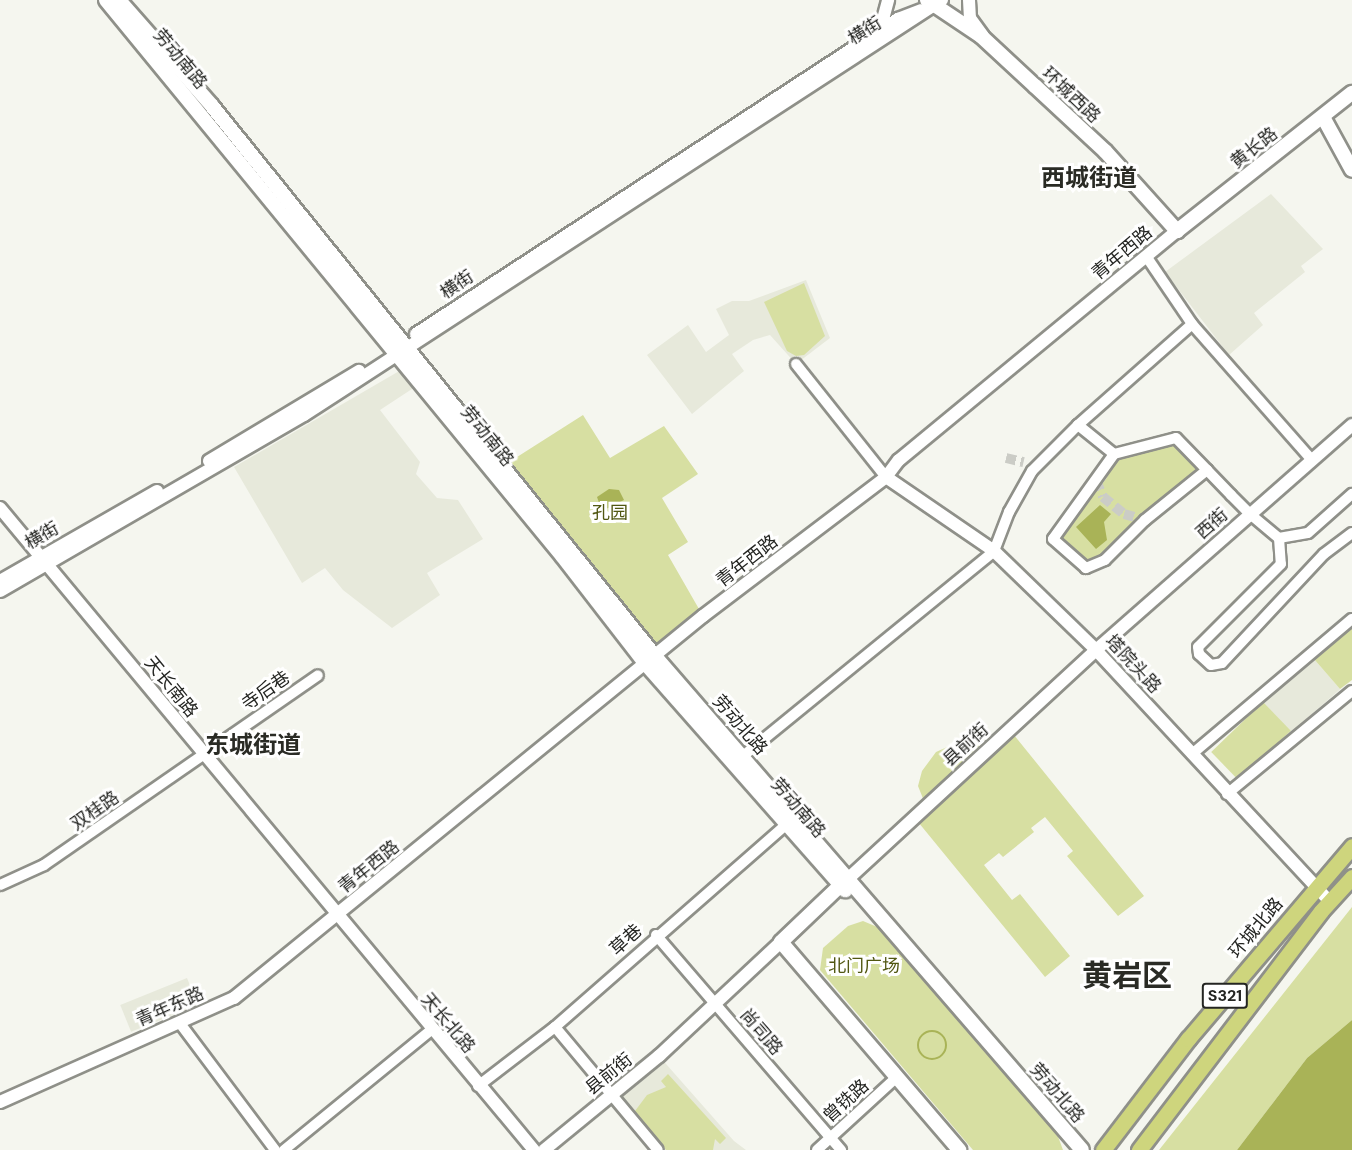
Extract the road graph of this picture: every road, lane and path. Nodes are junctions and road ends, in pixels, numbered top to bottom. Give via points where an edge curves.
1 (106, 0) edge
2 (119, 0) edge
3 (888, 0) edge
4 (969, 0) edge
5 (935, 1) edge
6 (989, 44) junction
7 (859, 45) junction
8 (1352, 93) edge
9 (1323, 117) junction
10 (1352, 170) edge
11 (655, 182) junction
12 (1177, 231) junction
13 (1146, 256) junction
14 (1192, 324) junction
15 (400, 350) junction
16 (796, 364) dead end
17 (1078, 425) junction
18 (1352, 425) edge
19 (1114, 454) junction
20 (1312, 460) junction
21 (1024, 462) tunnel mouth
22 (1207, 470) junction
23 (1032, 471) junction
24 (886, 477) junction
25 (1352, 494) edge
26 (0, 508) edge
27 (1250, 514) junction
28 (1352, 533) edge
29 (1279, 538) junction
30 (994, 551) junction
31 (44, 561) junction
32 (0, 581) edge
33 (0, 591) edge
34 (1352, 619) edge
35 (1096, 650) junction
36 (650, 659) junction
37 (318, 675) dead end
38 (1352, 691) edge
39 (1192, 754) junction
40 (204, 755) junction
41 (743, 756) junction
42 (1227, 794) junction
43 (791, 820) junction
44 (1352, 846) edge
45 (1352, 877) edge
46 (847, 883) junction
47 (0, 885) edge
48 (1316, 888) junction
49 (1330, 902) junction
50 (336, 916) junction
51 (656, 935) junction
52 (780, 946) junction
53 (715, 1005) junction
54 (179, 1022) junction
55 (555, 1027) junction
56 (430, 1030) junction
57 (897, 1077) junction
58 (478, 1086) junction
59 (610, 1096) junction
60 (0, 1102) edge
61 (830, 1138) junction
62 (955, 1149) edge
63 (275, 1150) edge
64 (284, 1150) edge
65 (534, 1150) edge
66 (544, 1150) edge
67 (658, 1150) edge
68 (817, 1150) edge
69 (840, 1150) edge
70 (1082, 1150) edge
71 (1104, 1150) edge
72 (1139, 1150) edge

1 - 15 main road, 劳动南路
2 - 15 main road, 劳动南路 via 212,106
3 - 7 street via 882,23
4 - 6 street via 970,18
5 - 6 main road, 环城西路
5 - 7 street, 横街
5 - 11 street, 横街
6 - 12 main road, 环城西路 via 1105,151
7 - 11 street, 横街
8 - 9 main road, 黄长路
9 - 10 main road
9 - 12 main road, 黄长路
11 - 15 street, 横街
12 - 13 street, 青年西路
13 - 14 street
13 - 24 street, 青年西路 via 899,460
14 - 17 street
14 - 20 street
15 - 31 street, 横街
15 - 36 main road, 劳动北路
16 - 24 street
17 - 19 street
17 - 23 street
18 - 20 street, 西街
19 - 22 street via 1176,438
19 - 22 street via 1053,539 1086,568 1105,560 1145,520
20 - 27 street, 西街
21 - 23 street
22 - 27 street
23 - 30 street via 1009,512
24 - 30 street, 塔院头路
24 - 36 street, 青年西路
25 - 29 street via 1308,533
26 - 31 street, 天长南路
27 - 29 street
27 - 35 street, 西街
28 - 29 street via 1324,554 1222,663 1211,664 1199,654 1198,647 1281,564
30 - 35 street, 塔院头路
30 - 41 street
31 - 32 street, 横街
31 - 33 street, 横街
31 - 40 street, 天长南路
34 - 39 street
35 - 39 street, 塔院头路
35 - 46 street, 县前街
36 - 41 main road, 劳动北路
36 - 43 main road, 劳动南路
36 - 50 street, 青年西路
37 - 40 street, 寺后巷
38 - 42 street
39 - 42 street, 塔院头路
40 - 47 street, 双桂路 via 44,865
40 - 50 street, 天长南路
41 - 43 main road, 劳动北路
42 - 48 street, 塔院头路
43 - 46 main road, 劳动北路
43 - 51 street, 草巷
44 - 48 main road, 环城北路 / S321
45 - 49 main road, S321
46 - 52 main road, 县前街
46 - 70 main road, 劳动北路
48 - 49 street, 塔院头路
48 - 71 main road, 环城北路 / S321 via 1188,1039
49 - 72 main road, S321
50 - 54 street, 青年东路 via 234,998
50 - 56 street, 天长北路
51 - 53 street, 尚司路
51 - 55 street, 草巷
52 - 53 street, 县前街
52 - 57 main road
53 - 59 street, 县前街
53 - 61 street, 尚司路
54 - 60 street, 青年东路
54 - 63 street
55 - 58 street, 草巷
55 - 59 street
56 - 58 street, 天长北路
56 - 64 street
57 - 61 street, 曾铣路
57 - 62 main road
58 - 65 street, 天长北路
59 - 66 street, 县前街
59 - 67 street
61 - 68 street, 曾铣路
61 - 69 street, 尚司路

